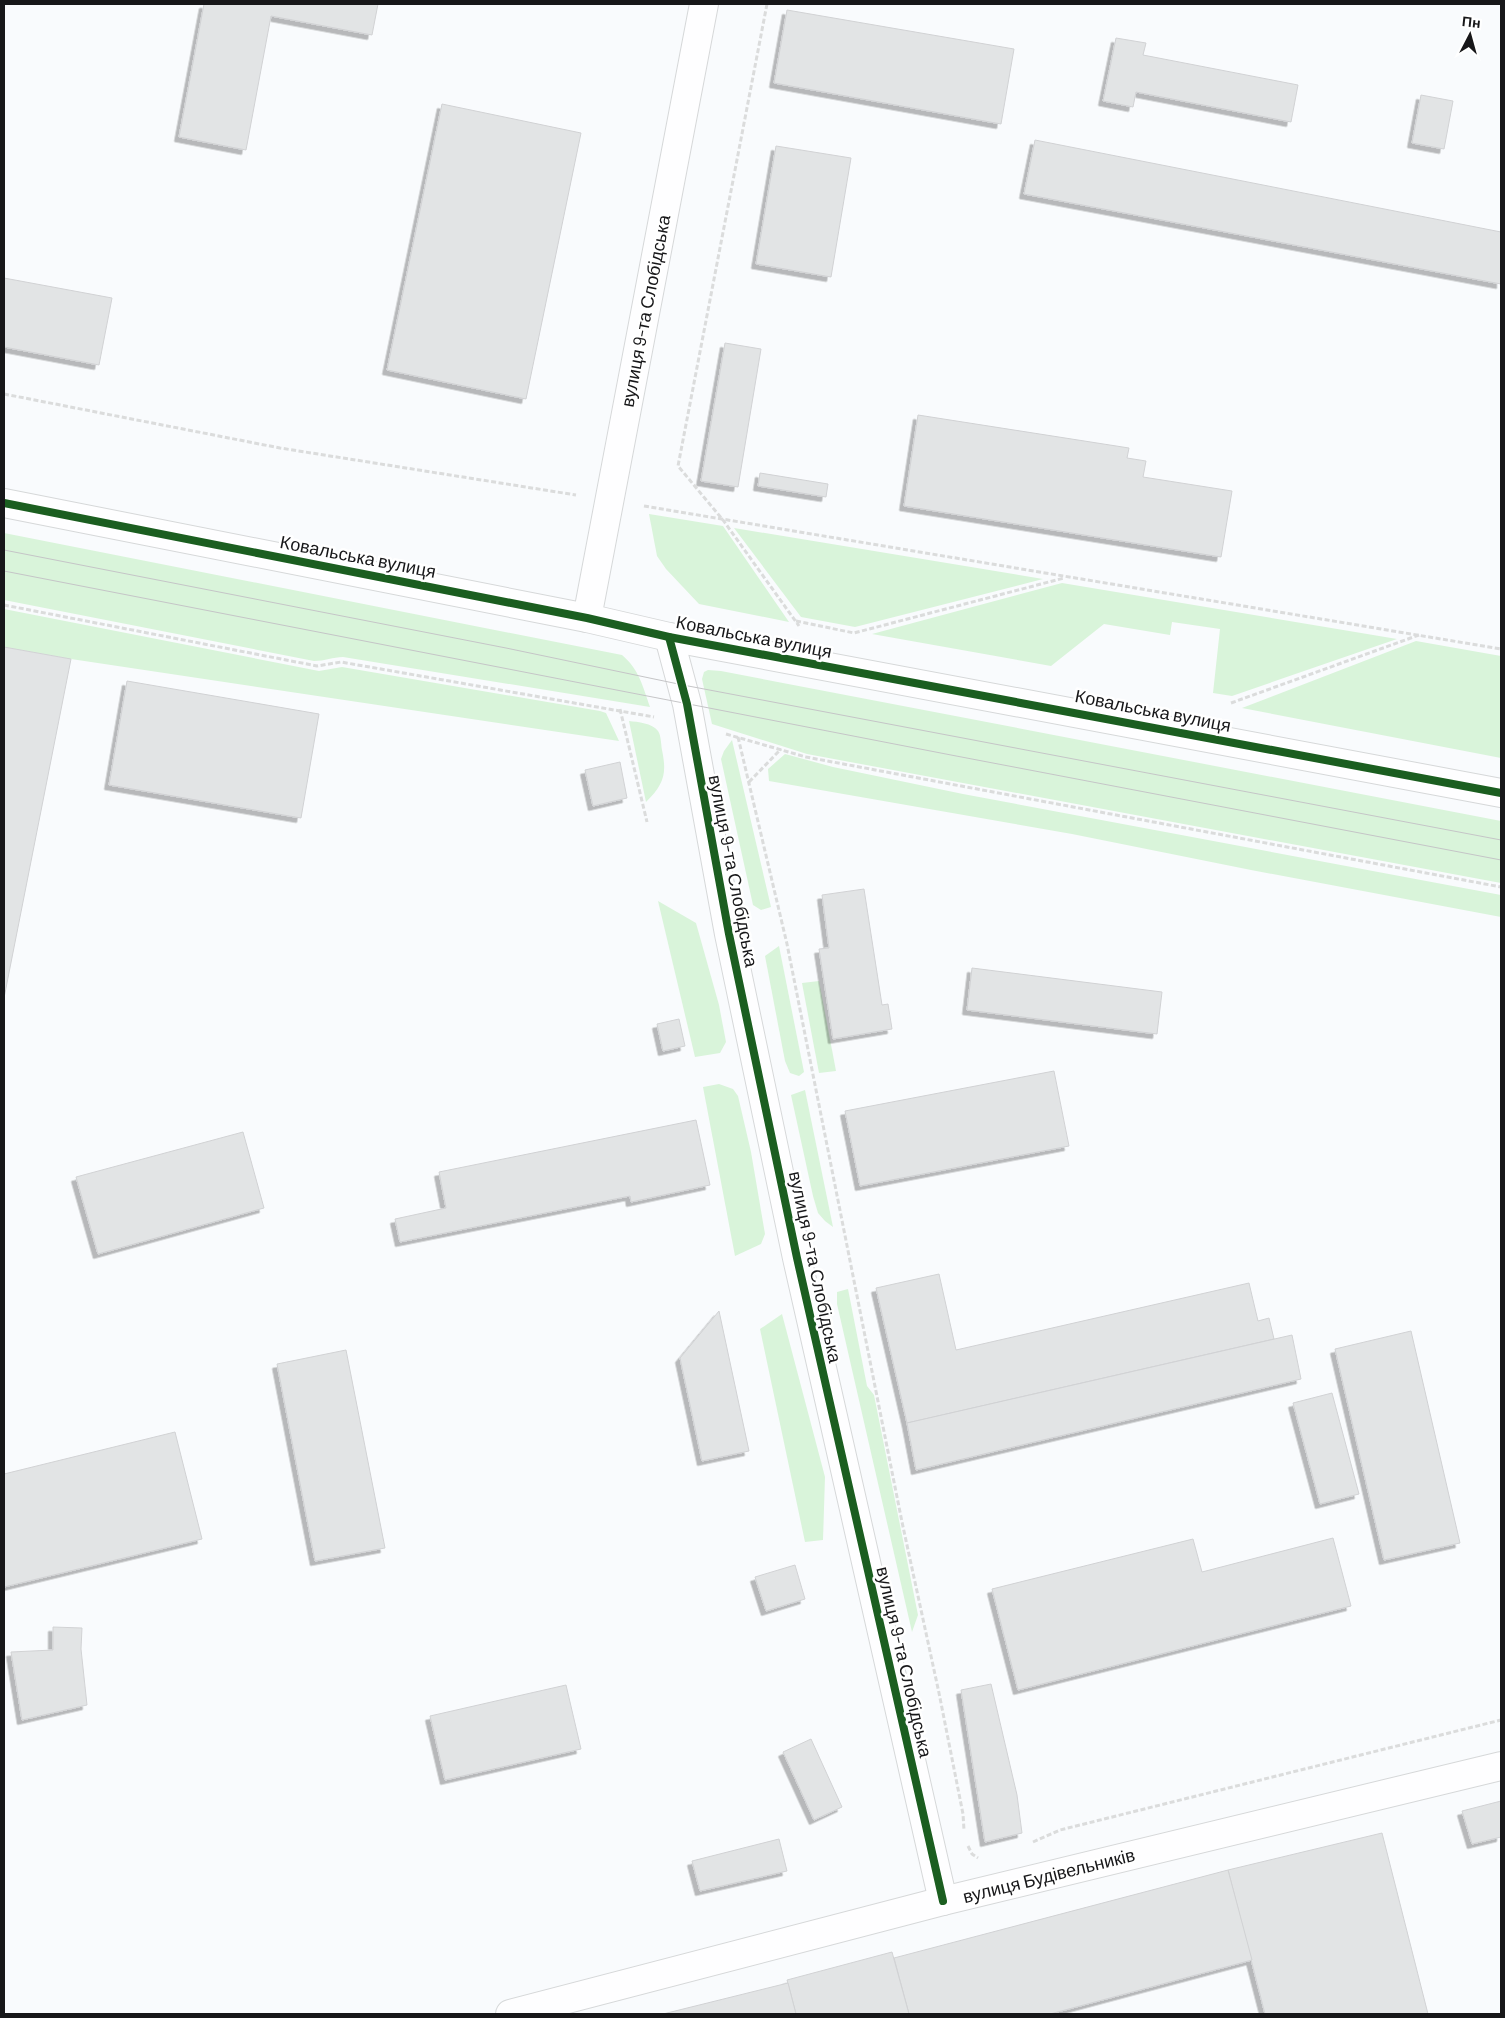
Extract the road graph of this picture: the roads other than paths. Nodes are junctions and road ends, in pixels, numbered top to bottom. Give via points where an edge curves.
1 (704, 4) edge
2 (4, 503) edge
3 (587, 618) junction
4 (669, 637) junction
5 (1501, 793) edge
6 (1501, 1766) edge
7 (943, 1902) junction
8 (510, 2014) edge

1 - 3 street, вулиця 9-та Слобідська
2 - 3 street, Ковальська вулиця
3 - 4 street, Ковальська вулиця
4 - 5 street, Ковальська вулиця
4 - 7 street, вулиця 9-та Слобідська via 687,704 730,934 795,1248
6 - 7 street, вулиця Будівельників
7 - 8 street, вулиця Будівельників

